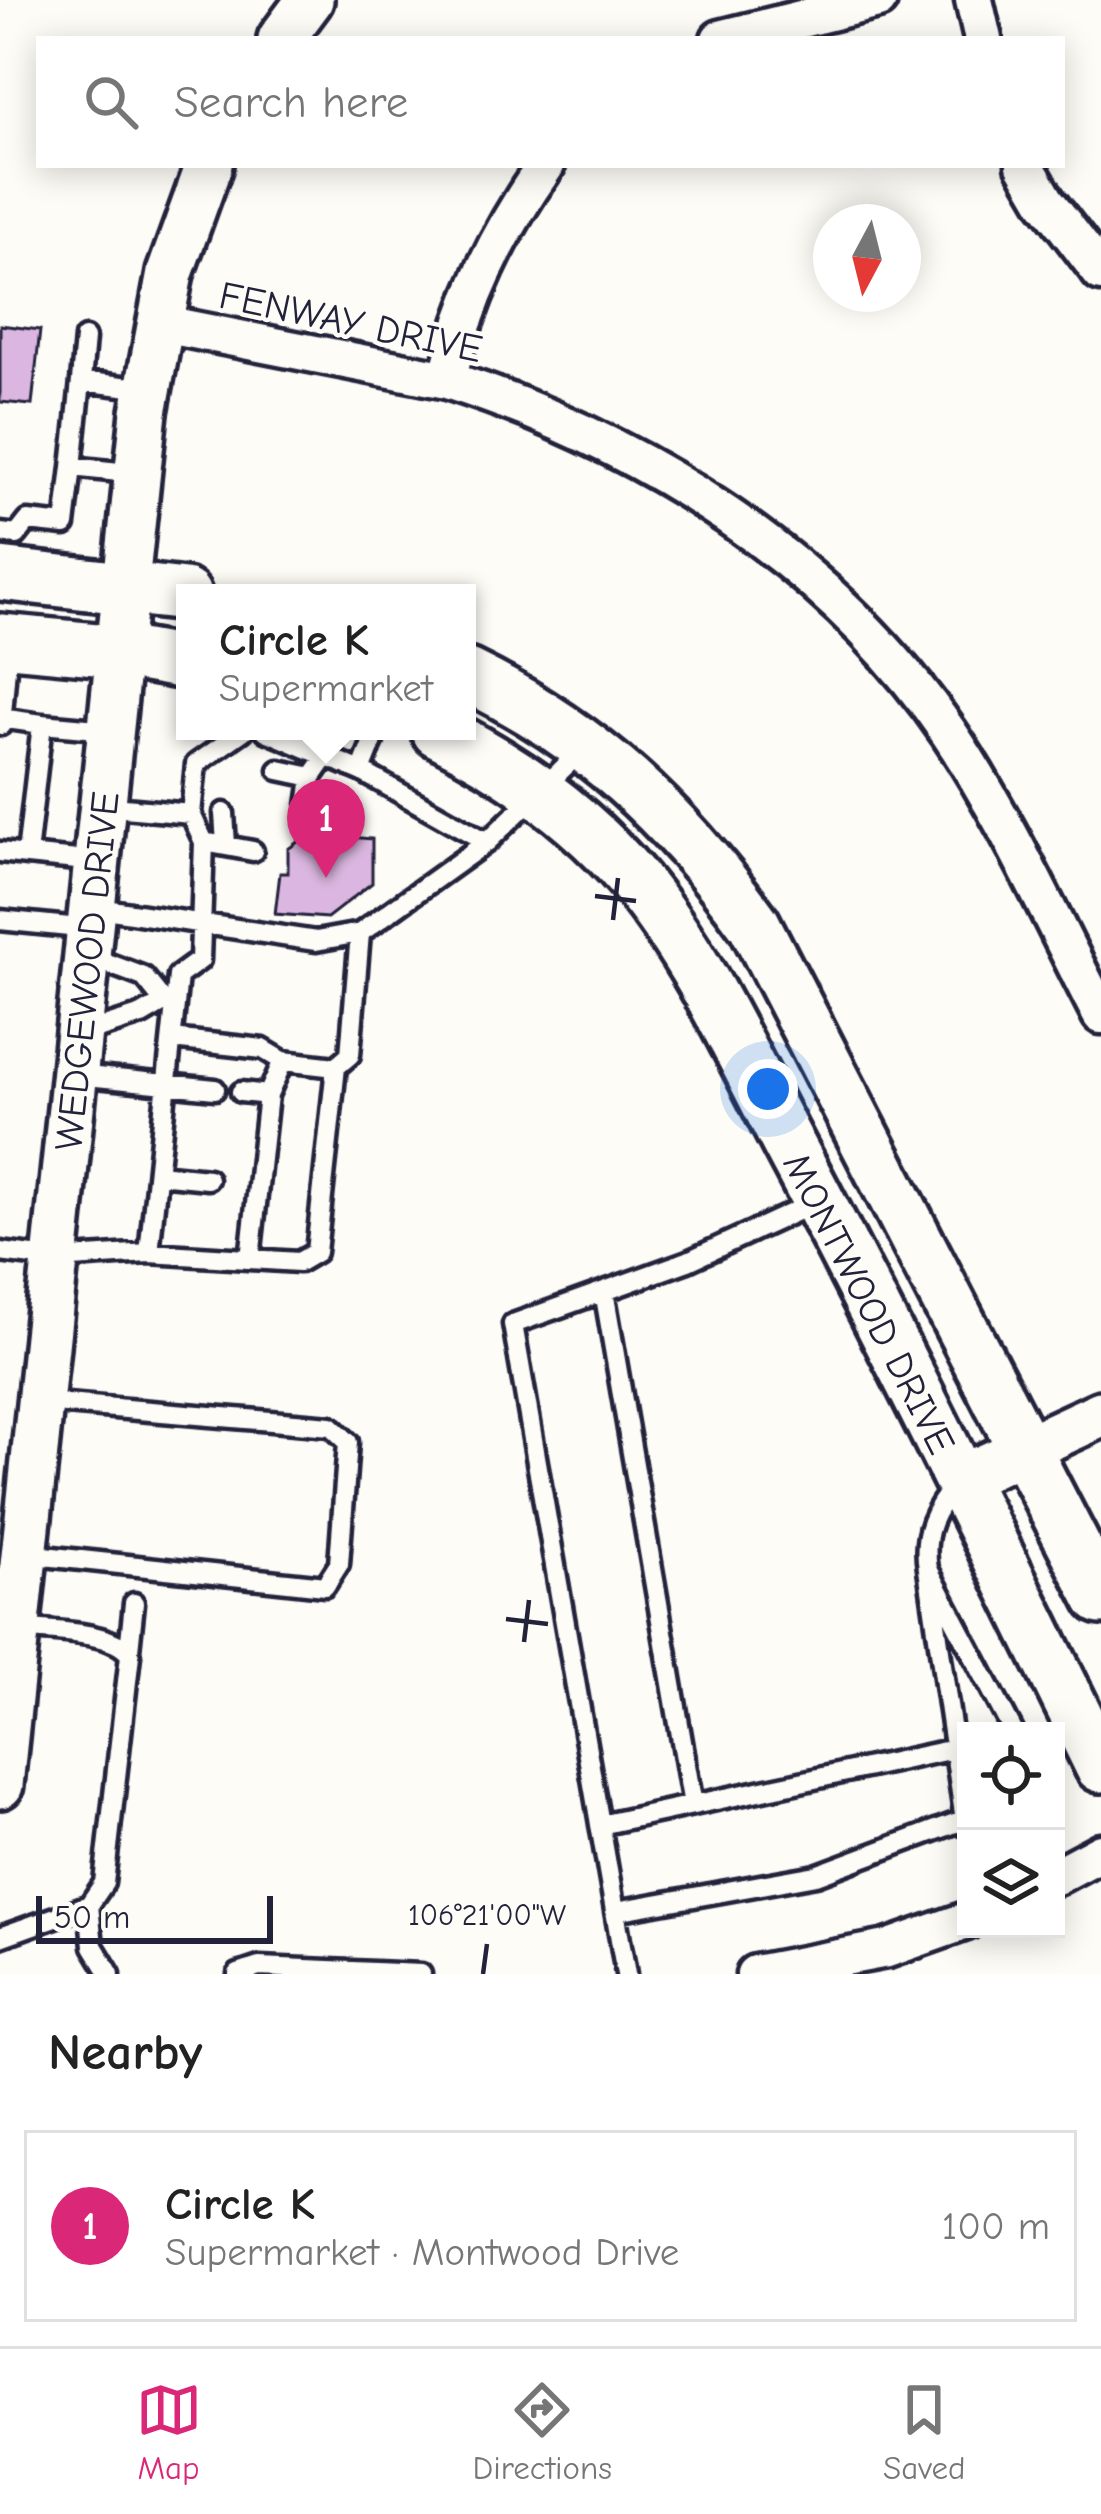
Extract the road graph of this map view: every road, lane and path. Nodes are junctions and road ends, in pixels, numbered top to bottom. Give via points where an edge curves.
1 (310, 0) edge
2 (878, 0) edge
3 (974, 0) edge
4 (283, 36) edge
5 (732, 36) edge
6 (981, 36) edge
7 (208, 168) edge
8 (544, 168) edge
9 (1027, 168) edge
10 (1101, 273) edge
11 (158, 323) junction
12 (86, 338) dead end
13 (447, 380) junction
14 (81, 381) junction
15 (147, 389) junction
16 (72, 467) junction
17 (138, 474) junction
18 (0, 533) edge
19 (0, 574) edge
20 (128, 586) junction
21 (176, 594) edge
22 (4, 640) edge
23 (118, 651) junction
24 (176, 661) edge
25 (476, 679) edge
26 (1, 718) edge
27 (42, 724) junction
28 (0, 730) edge
29 (112, 730) junction
30 (230, 740) edge
31 (291, 740) edge
32 (374, 740) edge
33 (456, 740) edge
34 (587, 745) junction
35 (326, 757) junction
36 (279, 770) dead end
37 (362, 772) junction
38 (311, 777) junction
39 (541, 793) junction
40 (102, 806) junction
41 (308, 806) dead end
42 (224, 813) dead end
43 (191, 814) junction
44 (204, 842) junction
45 (487, 842) junction
46 (226, 844) junction
47 (253, 850) dead end
48 (0, 852) edge
49 (27, 855) junction
50 (97, 862) junction
51 (0, 920) edge
52 (201, 924) junction
53 (90, 931) junction
54 (361, 933) junction
55 (170, 1003) junction
56 (1101, 1015) edge
57 (172, 1039) junction
58 (77, 1055) junction
59 (283, 1060) junction
60 (336, 1067) junction
61 (167, 1085) junction
62 (215, 1089) dead end
63 (241, 1092) dead end
64 (267, 1103) junction
65 (287, 1112) dead end
66 (262, 1151) junction
67 (284, 1154) dead end
68 (158, 1174) junction
69 (208, 1179) dead end
70 (236, 1181) dead end
71 (258, 1188) junction
72 (278, 1195) dead end
73 (818, 1201) junction
74 (0, 1252) edge
75 (149, 1253) junction
76 (57, 1259) junction
77 (250, 1259) junction
78 (604, 1291) junction
79 (41, 1402) junction
80 (1101, 1414) edge
81 (1028, 1451) junction
82 (960, 1479) junction
83 (25, 1554) junction
84 (928, 1569) junction
85 (1101, 1598) edge
86 (134, 1604) dead end
87 (17, 1628) junction
88 (129, 1650) junction
89 (6, 1681) edge
90 (1008, 1722) edge
91 (954, 1749) junction
92 (1101, 1766) edge
93 (957, 1769) edge
94 (0, 1785) edge
95 (693, 1805) junction
96 (957, 1825) edge
97 (600, 1826) junction
98 (1101, 1852) edge
99 (1065, 1871) edge
100 (89, 1905) junction
101 (616, 1911) junction
102 (957, 1925) edge
103 (0, 1937) edge
104 (110, 1974) edge
105 (238, 1974) edge
106 (421, 1974) edge
107 (626, 1974) edge
108 (755, 1974) edge

1 - 4 street
2 - 5 street
3 - 6 street
7 - 11 street, WEDGEWOOD DRIVE
8 - 13 street via 479,275
9 - 10 street
11 - 13 street, FENWAY DRIVE
11 - 15 street, WEDGEWOOD DRIVE
12 - 14 lane
13 - 56 street, FENWAY DRIVE via 633,458 707,502 830,597 947,730
14 - 15 lane
14 - 16 lane
15 - 17 street, WEDGEWOOD DRIVE
16 - 17 lane
16 - 18 lane via 65,525 28,521 17,536
17 - 20 street, WEDGEWOOD DRIVE
19 - 20 main road
20 - 21 main road
20 - 23 street, WEDGEWOOD DRIVE
22 - 23 main road
22 - 26 lane
23 - 24 main road
23 - 29 street, WEDGEWOOD DRIVE
25 - 34 main road, MONTWOOD DRIVE
26 - 27 lane
26 - 28 lane
27 - 29 lane
27 - 49 lane
29 - 40 street, WEDGEWOOD DRIVE
30 - 43 lane via 196,764
31 - 35 lane
32 - 37 lane
33 - 39 main road, MONTWOOD DRIVE
34 - 39 lane
34 - 81 main road, MONTWOOD DRIVE via 670,818 754,924
35 - 37 lane
35 - 38 lane
36 - 38 lane
37 - 45 lane
38 - 41 lane
39 - 45 lane
39 - 73 main road, MONTWOOD DRIVE via 601,845 674,933
40 - 43 lane
40 - 50 street, WEDGEWOOD DRIVE
42 - 46 lane
43 - 44 lane
44 - 46 lane
44 - 52 lane
45 - 54 lane
46 - 47 lane
48 - 49 lane
49 - 50 lane
50 - 53 street, WEDGEWOOD DRIVE
51 - 53 lane
52 - 53 lane
52 - 54 lane via 316,941
52 - 55 lane via 200,960 178,976
53 - 55 lane
53 - 58 street, WEDGEWOOD DRIVE
54 - 60 lane via 350,1054
55 - 57 lane
55 - 58 lane
57 - 59 lane via 263,1049
57 - 61 lane
58 - 61 lane
58 - 76 street, WEDGEWOOD DRIVE
59 - 60 lane
59 - 64 lane
60 - 77 lane via 321,1116 316,1252 299,1262
61 - 62 lane
61 - 68 lane
63 - 64 lane
64 - 65 lane
64 - 66 lane
66 - 67 lane
66 - 71 lane
68 - 69 lane
68 - 75 lane
70 - 71 lane
71 - 72 lane
71 - 77 lane
73 - 78 lane
73 - 82 main road, MONTWOOD DRIVE
74 - 76 lane
75 - 76 lane
75 - 77 lane
76 - 79 street, WEDGEWOOD DRIVE
78 - 95 lane
78 - 97 lane via 513,1324
79 - 83 street, WEDGEWOOD DRIVE
79 - 83 lane via 331,1426 348,1442 339,1564 325,1586
80 - 81 street
81 - 82 street
81 - 85 main road, MONTWOOD DRIVE
82 - 84 lane via 929,1524
82 - 92 main road, MONTWOOD DRIVE
83 - 87 street, WEDGEWOOD DRIVE
84 - 90 lane
84 - 91 lane
86 - 88 lane
87 - 88 lane via 96,1636
87 - 89 street, WEDGEWOOD DRIVE
88 - 100 lane via 104,1883
89 - 94 street, WEDGEWOOD DRIVE
91 - 93 lane
91 - 95 lane
95 - 97 lane
96 - 101 lane via 816,1875
97 - 101 lane
98 - 99 street
100 - 103 lane
100 - 104 lane via 93,1946
101 - 107 lane
102 - 108 street via 887,1949
105 - 106 lane via 259,1967

